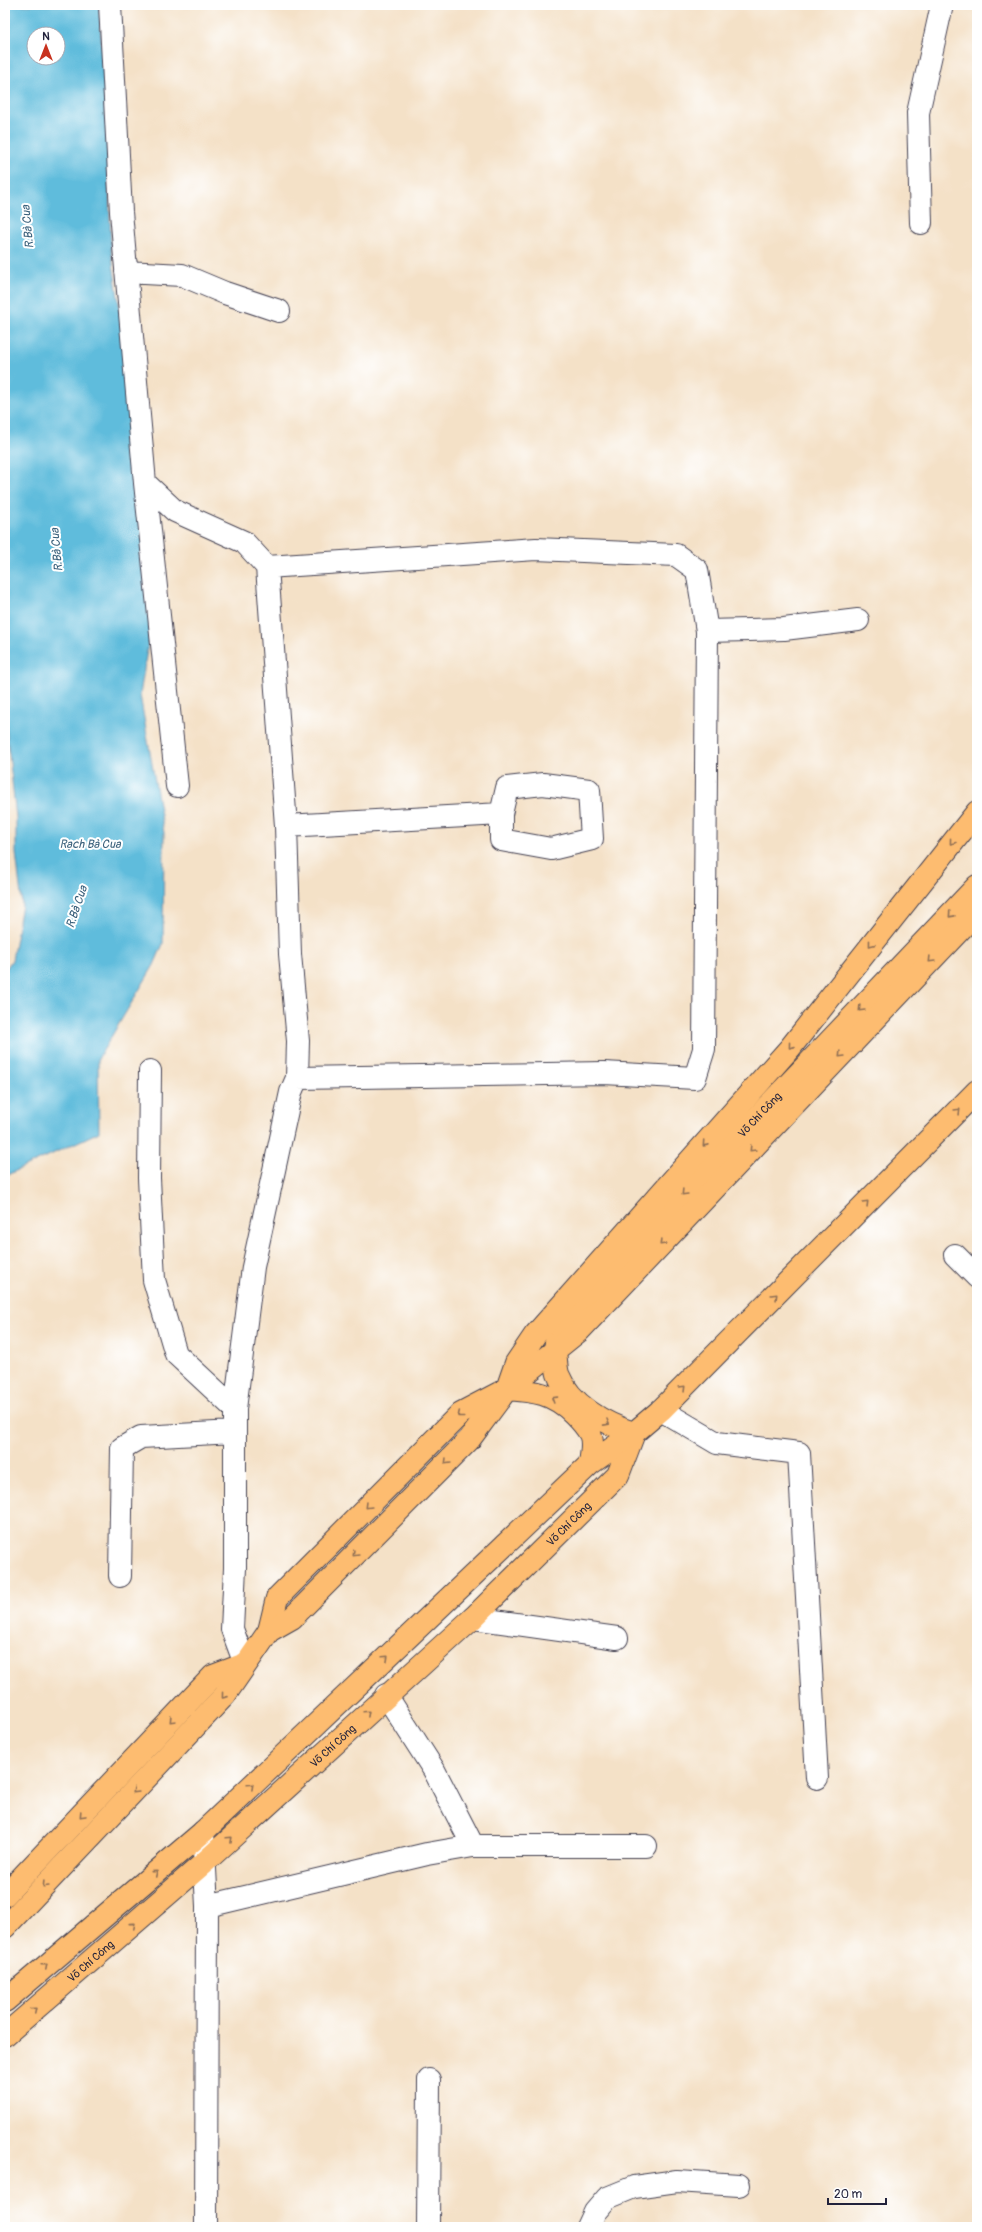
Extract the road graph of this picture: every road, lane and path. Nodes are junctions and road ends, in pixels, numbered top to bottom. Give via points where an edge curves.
1 (110, 5) edge
2 (942, 5) edge
3 (921, 224) dead end
4 (126, 272) junction
5 (279, 311) dead end
6 (145, 482) junction
7 (267, 567) junction
8 (858, 620) dead end
9 (707, 631) junction
10 (177, 786) dead end
11 (977, 812) edge
12 (501, 814) junction
13 (286, 826) junction
14 (977, 886) edge
15 (977, 912) edge
16 (150, 1071) dead end
17 (297, 1078) junction
18 (977, 1091) edge
19 (956, 1255) dead end
20 (977, 1277) edge
21 (555, 1350) junction
22 (507, 1389) junction
23 (235, 1409) junction
24 (661, 1410) junction
25 (234, 1432) junction
26 (634, 1434) junction
27 (590, 1464) junction
28 (120, 1576) dead end
29 (452, 1597) junction
30 (473, 1618) junction
31 (617, 1638) dead end
32 (245, 1664) junction
33 (371, 1673) junction
34 (386, 1695) junction
35 (817, 1778) dead end
36 (203, 1832) junction
37 (473, 1846) junction
38 (646, 1846) dead end
39 (205, 1862) junction
40 (5, 1895) edge
41 (207, 1906) junction
42 (5, 1927) edge
43 (5, 2001) edge
44 (5, 2035) edge
45 (429, 2080) dead end
46 (739, 2185) dead end
47 (206, 2227) edge
48 (428, 2227) edge
49 (588, 2227) edge

1 - 4 street
2 - 3 street via 918,113
4 - 5 street via 182,275
4 - 6 street
6 - 7 street via 175,511 244,542
6 - 10 street
7 - 9 street via 536,549 676,555 697,570
7 - 13 street
8 - 9 street via 784,629
9 - 17 street via 704,1049 695,1078 604,1073
11 -> 22 main road via 790,1048 535,1335 516,1364
12 - 12 street via 507,788 544,784 589,790 592,839 551,849 501,840
12 - 13 street
13 - 17 street via 290,954 298,1042
14 -> 21 main road, Võ Chí Công via 569,1315 557,1334
15 -> 21 main road, Võ Chí Công via 579,1331
16 - 23 street via 149,1178 154,1280 176,1354
17 - 23 street via 291,1092 253,1268
24 -> 18 main road, Võ Chí Công
19 - 20 street
21 - 22 main road, Võ Chí Công
21 -> 26 main road via 558,1374 577,1400 592,1414
27 -> 22 main road via 590,1434 567,1408 551,1396
22 -> 32 main road, Võ Chí Công via 469,1440 292,1618 269,1631
23 - 25 street
24 - 26 main road, Võ Chí Công
24 - 35 street via 717,1443 799,1453
25 - 28 street via 141,1437 122,1448
25 - 32 street via 235,1568 232,1629
26 - 27 main road, Võ Chí Công
26 - 30 main road, Võ Chí Công via 618,1475
27 - 29 main road, Võ Chí Công
29 - 30 main road
33 -> 29 main road, Võ Chí Công
30 - 31 street
30 - 34 main road, Võ Chí Công
32 -> 40 main road via 213,1676
32 -> 42 main road, Võ Chí Công via 225,1695
33 - 34 main road
36 -> 33 main road, Võ Chí Công
34 - 37 street via 434,1770
39 -> 34 main road, Võ Chí Công
36 - 39 street
43 -> 36 main road, Võ Chí Công
37 - 38 street
37 - 41 street via 427,1854
39 - 41 street
44 -> 39 main road, Võ Chí Công
41 - 47 street
45 - 48 street
46 - 49 street via 677,2180 634,2187 607,2198 595,2212

